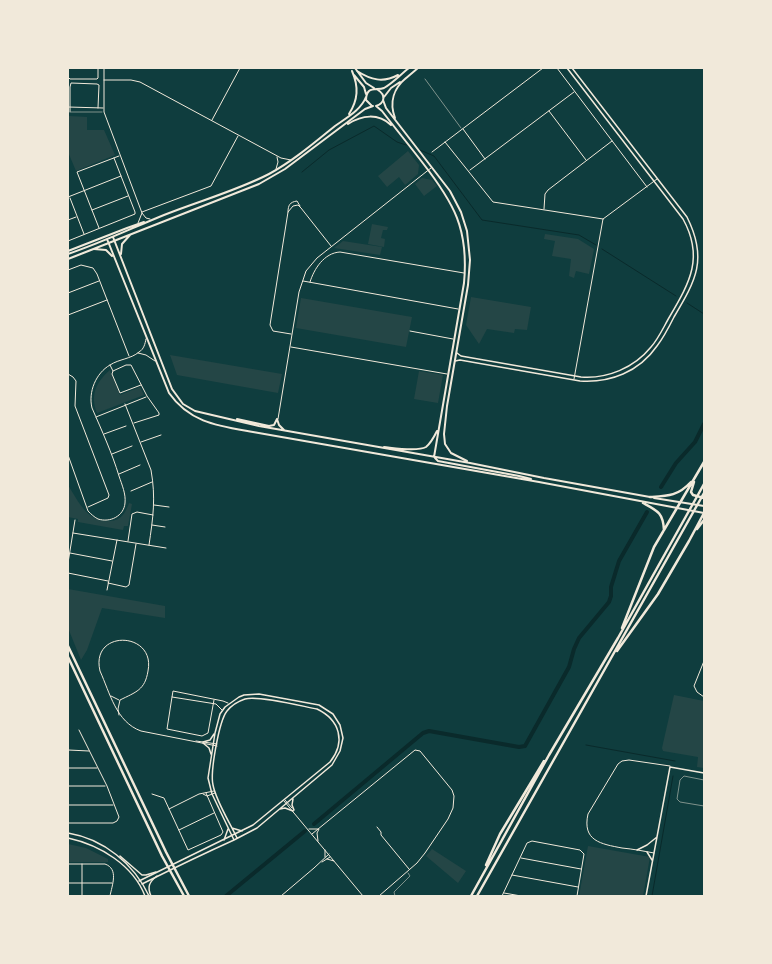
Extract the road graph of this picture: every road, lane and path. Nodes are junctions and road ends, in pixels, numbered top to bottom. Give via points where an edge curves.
1 (68, 68) edge
2 (98, 68) edge
3 (104, 68) edge
4 (240, 68) edge
5 (349, 68) edge
6 (409, 68) edge
7 (418, 68) edge
8 (543, 68) edge
9 (557, 68) edge
10 (567, 68) edge
11 (572, 68) edge
12 (356, 69) edge
13 (352, 72) junction
14 (402, 74) junction
15 (406, 78) junction
16 (426, 79) dead end
17 (104, 80) junction
18 (377, 89) junction
19 (574, 91) junction
20 (366, 96) junction
21 (383, 99) junction
22 (374, 106) junction
23 (69, 108) edge
24 (98, 108) junction
25 (103, 108) junction
26 (548, 111) junction
27 (69, 112) edge
28 (104, 112) junction
29 (347, 117) junction
30 (212, 120) junction
31 (462, 129) junction
32 (339, 130) junction
33 (404, 130) junction
34 (399, 133) junction
35 (239, 135) junction
36 (612, 140) junction
37 (445, 142) junction
38 (432, 152) dead end
39 (275, 155) junction
40 (120, 156) junction
41 (114, 158) junction
42 (485, 159) junction
43 (292, 160) junction
44 (586, 160) junction
45 (432, 167) junction
46 (276, 169) junction
47 (428, 170) junction
48 (469, 171) junction
49 (121, 176) junction
50 (657, 179) junction
51 (654, 181) junction
52 (131, 185) junction
53 (647, 186) junction
54 (125, 187) junction
55 (84, 191) junction
56 (129, 196) junction
57 (69, 197) edge
58 (301, 208) junction
59 (544, 209) junction
60 (92, 210) junction
61 (288, 212) junction
62 (142, 213) junction
63 (77, 217) junction
64 (603, 219) junction
65 (68, 220) edge
66 (153, 220) junction
67 (149, 221) junction
68 (137, 224) junction
69 (99, 229) junction
70 (131, 234) junction
71 (84, 235) junction
72 (114, 237) junction
73 (107, 239) junction
74 (115, 240) junction
75 (68, 241) edge
76 (109, 243) junction
77 (331, 247) junction
78 (90, 250) junction
79 (68, 252) edge
80 (122, 256) junction
81 (68, 259) edge
82 (114, 259) junction
83 (68, 270) edge
84 (465, 273) junction
85 (100, 281) junction
86 (303, 281) junction
87 (310, 282) junction
88 (68, 293) edge
89 (107, 300) junction
90 (459, 309) junction
91 (68, 315) edge
92 (410, 331) dead end
93 (292, 334) junction
94 (146, 338) junction
95 (454, 339) junction
96 (290, 346) junction
97 (456, 352) junction
98 (138, 353) junction
99 (130, 357) junction
100 (156, 361) junction
101 (454, 362) junction
102 (110, 365) junction
103 (623, 369) junction
104 (113, 371) junction
105 (626, 373) junction
106 (68, 374) edge
107 (448, 374) junction
108 (575, 376) junction
109 (574, 380) junction
110 (141, 384) junction
111 (147, 396) junction
112 (125, 404) junction
113 (96, 417) junction
114 (226, 418) junction
115 (277, 419) junction
116 (133, 423) junction
117 (126, 426) dead end
118 (438, 428) junction
119 (285, 431) junction
120 (104, 435) junction
121 (161, 435) dead end
122 (141, 442) junction
123 (132, 446) dead end
124 (375, 447) junction
125 (112, 454) junction
126 (68, 455) edge
127 (434, 457) junction
128 (704, 462) edge
129 (470, 463) junction
130 (140, 465) dead end
131 (697, 472) junction
132 (119, 474) junction
133 (694, 478) junction
134 (152, 482) junction
135 (539, 482) junction
136 (704, 484) edge
137 (131, 491) dead end
138 (704, 493) edge
139 (650, 497) junction
140 (704, 498) edge
141 (681, 502) junction
142 (643, 503) junction
143 (154, 505) junction
144 (704, 506) edge
145 (88, 507) junction
146 (169, 507) dead end
147 (677, 509) junction
148 (704, 513) edge
149 (153, 515) junction
150 (75, 520) dead end
151 (704, 520) edge
152 (152, 526) junction
153 (164, 527) dead end
154 (664, 531) junction
155 (73, 533) junction
156 (117, 540) junction
157 (689, 541) junction
158 (128, 542) junction
159 (136, 544) junction
160 (148, 545) junction
161 (166, 548) dead end
162 (70, 553) junction
163 (113, 561) junction
164 (68, 563) edge
165 (68, 573) edge
166 (108, 582) junction
167 (107, 590) dead end
168 (619, 636) junction
169 (68, 646) edge
170 (68, 657) edge
171 (704, 660) edge
172 (609, 663) junction
173 (111, 695) junction
174 (704, 696) edge
175 (172, 697) junction
176 (214, 699) junction
177 (120, 700) junction
178 (213, 704) junction
179 (229, 704) junction
180 (223, 710) junction
181 (119, 715) junction
182 (79, 730) dead end
183 (215, 733) junction
184 (203, 742) junction
185 (214, 744) junction
186 (217, 745) junction
187 (68, 750) edge
188 (89, 751) junction
189 (549, 755) junction
190 (211, 758) junction
191 (670, 767) junction
192 (68, 768) edge
193 (97, 768) junction
194 (704, 772) edge
195 (704, 780) edge
196 (68, 786) edge
197 (106, 786) junction
198 (211, 792) junction
199 (215, 792) junction
200 (206, 793) junction
201 (152, 794) dead end
202 (203, 794) junction
203 (212, 794) junction
204 (207, 796) junction
205 (294, 797) junction
206 (284, 800) junction
207 (287, 803) junction
208 (68, 805) edge
209 (115, 805) junction
210 (704, 806) edge
211 (169, 809) junction
212 (278, 810) junction
213 (293, 811) junction
214 (214, 813) junction
215 (68, 823) edge
216 (377, 827) dead end
217 (228, 828) junction
218 (232, 828) junction
219 (308, 829) junction
220 (319, 829) junction
221 (179, 830) junction
222 (243, 831) junction
223 (68, 834) edge
224 (236, 834) junction
225 (312, 834) junction
226 (232, 836) junction
227 (658, 836) junction
228 (68, 838) edge
229 (238, 838) junction
230 (224, 840) junction
231 (234, 840) junction
232 (318, 841) junction
233 (325, 850) junction
234 (637, 850) junction
235 (647, 852) junction
236 (654, 853) junction
237 (329, 854) junction
238 (116, 855) junction
239 (330, 856) junction
240 (325, 857) junction
241 (520, 858) junction
242 (327, 859) junction
243 (334, 861) junction
244 (322, 862) junction
245 (653, 862) junction
246 (68, 864) edge
247 (82, 864) junction
248 (409, 869) junction
249 (581, 869) junction
250 (156, 872) junction
251 (407, 872) junction
252 (512, 875) junction
253 (158, 876) junction
254 (141, 880) junction
255 (480, 880) junction
256 (68, 882) edge
257 (138, 882) junction
258 (82, 883) junction
259 (112, 883) junction
260 (143, 883) junction
261 (140, 885) junction
262 (578, 887) junction
263 (503, 893) junction
264 (82, 896) edge
265 (110, 896) edge
266 (145, 896) edge
267 (150, 896) edge
268 (184, 896) edge
269 (189, 896) edge
270 (281, 896) edge
271 (364, 896) edge
272 (379, 896) edge
273 (395, 896) edge
274 (471, 896) edge
275 (477, 896) edge
276 (502, 896) edge
277 (521, 896) edge
278 (577, 896) edge
279 (646, 896) edge

1 - 2 street via 70,80 97,79
3 - 17 street
4 - 30 street
5 - 13 main road
6 - 14 main road
7 - 15 main road
8 - 31 street
9 - 19 street
10 - 51 street
11 - 50 street
12 - 14 main road via 369,78 380,80 388,80
12 - 18 main road via 368,86
13 - 20 main road via 364,87
13 - 29 main road via 357,97
14 - 18 main road via 384,88
15 - 21 main road via 391,88
15 - 33 main road via 396,88 392,102 395,118
16 - 31 lane
17 - 25 street
17 - 30 street via 140,82
18 - 20 main road via 371,90
18 - 21 main road via 382,93
19 - 26 street
19 - 36 street
20 - 22 main road via 369,104
20 - 29 main road via 363,104
21 - 22 main road via 380,104
21 - 33 main road via 386,108
22 - 32 main road via 365,109
22 - 34 main road via 382,111
23 - 24 street
23 - 24 street via 71,84 99,85
23 - 27 street
24 - 25 street
25 - 28 street
26 - 42 street
26 - 44 street
27 - 28 lane
28 - 40 street
29 - 43 main road
30 - 35 street
31 - 37 street
31 - 42 street
32 - 34 main road via 357,118 376,116 387,121
32 - 70 main road via 273,177 242,192
33 - 45 main road
34 - 47 main road
35 - 39 street
35 - 62 street via 211,186
36 - 44 street
36 - 53 street
37 - 38 street
37 - 48 street
39 - 43 street via 284,160
39 - 46 street via 278,162
40 - 41 street
40 - 52 street
41 - 49 street
41 - 55 street via 77,172
42 - 48 street
43 - 46 main road
44 - 59 street via 548,190 545,194
45 - 47 street
45 - 97 main road via 455,199 468,240 468,285
46 - 66 main road via 244,185
47 - 77 street
47 - 84 main road via 450,201 459,223 464,245
48 - 59 street via 493,202
49 - 54 street
49 - 55 street
50 - 51 street
50 - 105 street via 693,228 697,243 698,267 691,289 658,346
51 - 53 street
51 - 103 street via 689,230 693,243 693,266 682,295 652,346 642,358
52 - 54 street
52 - 62 street
53 - 64 street
54 - 56 street
55 - 57 street
55 - 60 street
56 - 60 street
56 - 69 street via 136,212 134,216
57 - 63 street
58 - 61 street via 294,205
58 - 61 street via 297,201 292,201
58 - 77 street
59 - 64 street
60 - 69 street
61 - 93 street via 270,325 273,331
62 - 66 street via 146,218
62 - 68 street
63 - 65 street
63 - 71 street
64 - 108 street
66 - 67 main road
67 - 68 main road
67 - 72 main road
68 - 79 main road
69 - 71 street
70 - 74 main road
70 - 80 main road via 122,244
71 - 75 street
72 - 73 main road
72 - 74 main road
73 - 76 main road
73 - 79 main road
74 - 76 main road
74 - 80 main road
76 - 78 main road
76 - 82 main road
77 - 86 street via 312,263
78 - 81 main road
78 - 82 main road via 106,250
80 - 114 main road via 177,397 195,411
82 - 94 main road
83 - 85 street via 82,265 87,266 92,268
84 - 87 street via 340,252 333,253 321,262
84 - 90 main road
85 - 88 street
85 - 89 street
86 - 87 street
86 - 93 street
87 - 90 street
89 - 91 street
89 - 99 street
90 - 95 main road
92 - 95 street
93 - 96 street
94 - 98 street via 143,348
94 - 100 main road
95 - 107 main road
96 - 107 street
96 - 115 street
97 - 101 main road
97 - 108 street via 461,356
98 - 99 street
98 - 100 street
99 - 102 street
100 - 135 main road via 175,402 203,421 239,430
101 - 109 street via 460,360
101 - 129 main road via 447,406 445,444 451,453
102 - 104 street
102 - 113 street via 94,382 91,402
103 - 105 street
103 - 108 street via 592,378
104 - 110 street via 131,365
104 - 110 street via 120,393
105 - 109 street via 608,380
106 - 145 street via 74,377 76,382 75,406 109,495 108,498
107 - 118 main road
108 - 109 street
110 - 111 street
111 - 112 street
111 - 116 street via 160,414
112 - 113 street
112 - 116 street
113 - 120 street
114 - 115 main road via 269,426 274,425
114 - 119 main road
115 - 119 main road
116 - 122 street
117 - 120 street
118 - 124 main road via 425,447
118 - 127 main road
119 - 124 main road
120 - 125 street
121 - 122 street
122 - 134 street via 151,470
123 - 125 street
124 - 127 main road
125 - 132 street
126 - 145 street
127 - 129 main road
127 - 135 main road via 438,461
128 - 131 highway
129 - 139 main road
130 - 132 street
131 - 133 highway
131 - 140 highway via 691,492
132 - 145 street via 126,500 120,515 110,520 102,520 93,516
133 - 139 highway via 678,493
133 - 141 highway
134 - 137 street
134 - 143 street
135 - 142 main road
136 - 168 highway
138 - 172 highway
139 - 141 main road
141 - 144 main road
141 - 147 highway
142 - 147 main road
142 - 154 highway via 655,509 661,516
143 - 146 street
143 - 149 street
147 - 148 main road
147 - 154 highway
148 - 157 highway
149 - 152 street
149 - 158 street via 137,512 132,514
150 - 155 street
151 - 157 highway
152 - 153 street
152 - 160 street
154 - 168 highway via 654,547
155 - 156 street
155 - 162 street
156 - 158 street
156 - 163 street
157 - 172 highway via 658,594
158 - 159 street
159 - 160 street
159 - 166 street via 129,585 126,587
160 - 161 street
162 - 163 street
162 - 164 street
163 - 166 street
165 - 166 street
166 - 167 street
168 - 189 highway
169 - 269 highway
170 - 268 highway via 164,860
171 - 174 street via 694,683 697,692
172 - 275 highway
173 - 177 street
173 - 177 street via 98,664 100,654 105,646 124,640 141,646 150,663 145,683 137,692
173 - 181 street
175 - 176 street via 173,691
175 - 178 street
175 - 178 street via 167,729 202,736 208,733
176 - 178 street
176 - 179 street
177 - 181 street
178 - 180 street
179 - 180 street
179 - 205 street via 244,695 259,694 319,705 337,719 343,738 337,759
180 - 183 street
181 - 184 street via 130,726 141,731
182 - 188 street
183 - 184 street via 210,740
183 - 185 street
184 - 185 street
184 - 190 street via 209,748
185 - 186 street
185 - 190 street
186 - 199 street via 212,772
186 - 206 street via 222,720 227,711 245,699 258,698 317,708 326,713 336,727 339,739 334,756
187 - 188 street
188 - 193 street
189 - 255 highway
189 - 255 highway via 500,834
190 - 198 street via 208,772
191 - 194 street
191 - 227 street
191 - 234 street via 622,761 588,814 586,824 592,838 602,844
192 - 193 street
193 - 197 street
195 - 210 lane via 684,776 680,780 677,799 680,802
196 - 197 street
197 - 209 street
198 - 199 street
198 - 200 street
198 - 203 street
199 - 203 street
199 - 218 street
200 - 202 street
200 - 204 street
201 - 211 street via 163,797
202 - 204 street
202 - 211 street
203 - 204 street
203 - 217 street
204 - 214 street
205 - 207 street
205 - 213 street
206 - 207 street
206 - 222 street
207 - 212 street
207 - 213 street
208 - 209 street
209 - 215 street via 119,817 115,822
211 - 221 street
212 - 213 street via 285,808
212 - 229 street via 257,828
213 - 219 street
214 - 221 street
214 - 221 street via 223,832 221,835 188,850
216 - 248 street
217 - 226 street
217 - 230 street
218 - 222 street
218 - 224 street
219 - 220 street
219 - 225 street
220 - 225 street
220 - 232 street
220 - 248 street via 415,750 420,751 449,785 454,794 454,804 448,819 425,853
222 - 224 street
223 - 238 street via 97,842
224 - 226 street
224 - 229 street
225 - 232 street
226 - 230 street
226 - 231 street
227 - 234 street
227 - 236 street
228 - 257 street via 99,848 122,865
229 - 231 street
230 - 250 street
231 - 253 street
232 - 233 street
233 - 237 street
233 - 240 street
234 - 235 street
235 - 236 street
235 - 245 street
236 - 245 street
237 - 239 street
237 - 240 street
238 - 250 street via 142,875
238 - 254 street
239 - 242 street
239 - 243 street
240 - 244 street
241 - 249 street
241 - 249 street via 526,843 532,841 580,850 584,854
241 - 252 street
242 - 243 street
242 - 244 street
243 - 271 street
244 - 270 street
245 - 279 street
246 - 247 street
247 - 258 street
247 - 259 street via 110,866 114,873
248 - 251 street
249 - 262 street
250 - 254 street
251 - 272 street
251 - 273 lane via 410,876 394,892
252 - 262 street
252 - 263 street
253 - 260 street
253 - 267 street via 148,886
254 - 257 street
254 - 260 street
255 - 274 highway
256 - 258 street
257 - 261 street
258 - 259 street
258 - 264 street
259 - 265 street
260 - 261 street
260 - 267 street
261 - 266 street
262 - 278 street
263 - 276 street
263 - 277 street

